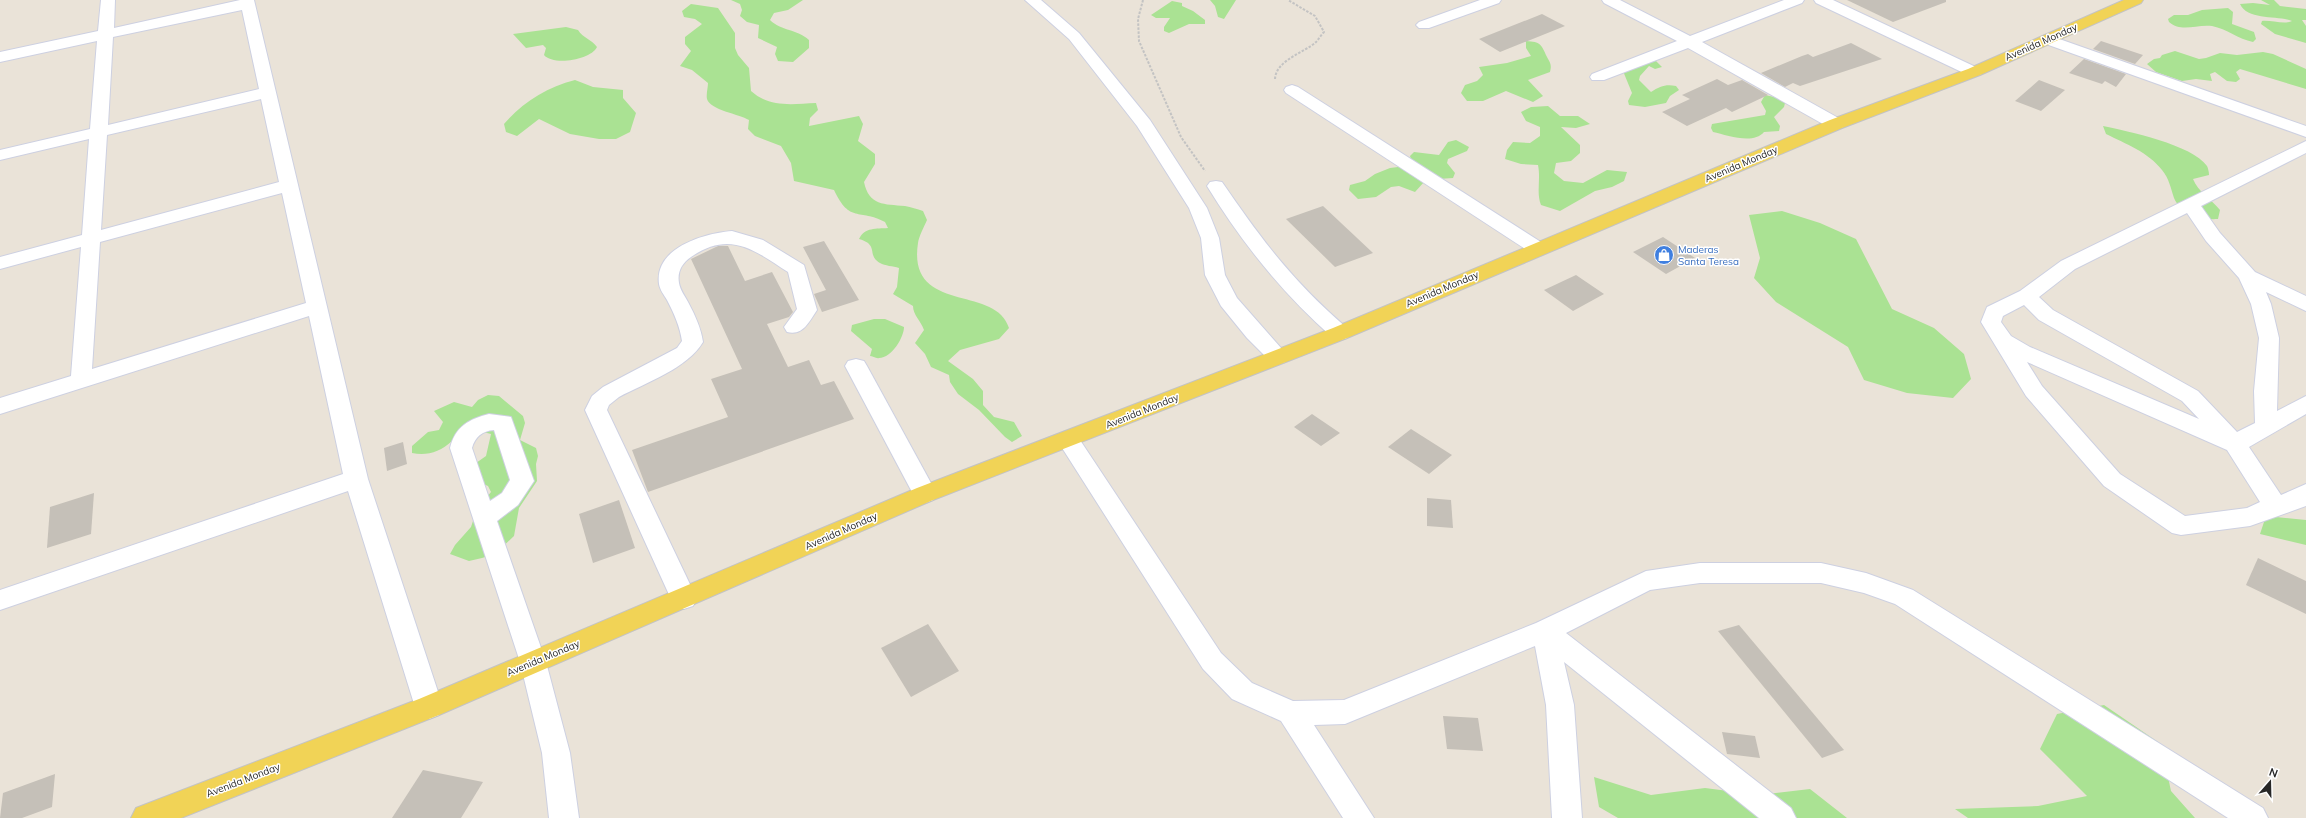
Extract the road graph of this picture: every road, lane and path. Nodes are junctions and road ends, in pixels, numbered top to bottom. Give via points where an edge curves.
1 (108, 0) edge
2 (1032, 0) edge
3 (1143, 0) edge
4 (1288, 0) edge
5 (1494, 0) edge
6 (1608, 0) edge
7 (1797, 0) edge
8 (1821, 0) edge
9 (2136, 0) edge
10 (247, 2) edge
11 (1424, 25) dead end
12 (105, 34) junction
13 (2048, 40) junction
14 (1688, 41) junction
15 (0, 57) edge
16 (1974, 72) junction
17 (1598, 77) dead end
18 (1292, 90) joint
19 (268, 92) junction
20 (1836, 124) junction
21 (98, 132) junction
22 (2306, 132) edge
23 (2306, 146) edge
24 (0, 155) edge
25 (289, 185) junction
26 (1216, 186) joint
27 (2190, 204) junction
28 (91, 239) junction
29 (1537, 248) junction
30 (0, 263) edge
31 (2248, 276) junction
32 (2028, 296) junction
33 (2306, 304) edge
34 (316, 306) junction
35 (794, 327) dead end
36 (1340, 333) junction
37 (2004, 341) junction
38 (1278, 357) junction
39 (856, 366) dead end
40 (81, 380) junction
41 (2306, 404) edge
42 (0, 406) edge
43 (2266, 426) junction
44 (1068, 440) junction
45 (2235, 444) junction
46 (356, 479) junction
47 (2306, 492) edge
48 (925, 494) junction
49 (2275, 506) junction
50 (484, 518) dead end
51 (684, 599) junction
52 (0, 600) edge
53 (1545, 631) junction
54 (533, 662) junction
55 (429, 707) junction
56 (1291, 713) junction
57 (146, 818) edge
58 (564, 818) edge
59 (1359, 818) edge
60 (1567, 818) edge
61 (1781, 818) edge
62 (2253, 818) edge

1 - 12 street
2 - 38 street via 1074,36 1144,124 1198,208 1210,238 1215,275 1228,301
3 - 26 path via 1138,19 1139,41 1181,137
4 - 18 path via 1314,16 1324,32 1317,42 1277,70 1274,79
5 - 11 street
6 - 14 street
7 - 14 street
8 - 16 street
9 - 13 main road, Avenida Monday
10 - 12 street
10 - 19 street
12 - 15 street
12 - 21 street
13 - 16 main road, Avenida Monday
13 - 22 street
14 - 17 street
14 - 20 street
16 - 20 main road, Avenida Monday
18 - 29 street
19 - 21 street
19 - 25 street
20 - 29 main road, Avenida Monday
21 - 24 street
21 - 28 street
23 - 27 street
25 - 28 street
25 - 34 street
26 - 36 street via 1244,232 1275,271 1318,315
27 - 31 street via 2213,237
27 - 32 street via 2068,265
28 - 30 street
28 - 40 street
29 - 36 main road, Avenida Monday
31 - 33 street
31 - 43 street via 2261,304 2269,338 2265,391
32 - 37 street via 1994,312 1991,322
32 - 45 street via 2046,315 2190,396
34 - 40 street
34 - 46 street
35 - 51 street via 807,310 797,269 748,239 730,236 711,238 679,256 670,268 669,285 691,329 693,342 684,353 611,392 600,401 596,410
36 - 38 main road, Avenida Monday
37 - 45 street via 2023,352
37 - 49 street via 2034,392 2112,480 2181,526 2250,517
38 - 44 main road, Avenida Monday
39 - 48 street
40 - 42 street
41 - 43 street
43 - 45 street
44 - 48 main road, Avenida Monday
44 - 56 street via 1212,661 1242,691
45 - 49 street
46 - 52 street
46 - 55 street
47 - 49 street via 2297,500
48 - 51 main road, Avenida Monday
50 - 54 street
51 - 54 main road, Avenida Monday
53 - 56 street via 1345,712
53 - 60 street via 1560,705
53 - 61 street
53 - 62 street via 1646,581 1670,576 1700,573 1820,573 1866,583 1904,597
54 - 55 main road, Avenida Monday
54 - 58 street via 556,753
55 - 57 main road, Avenida Monday
56 - 59 street

